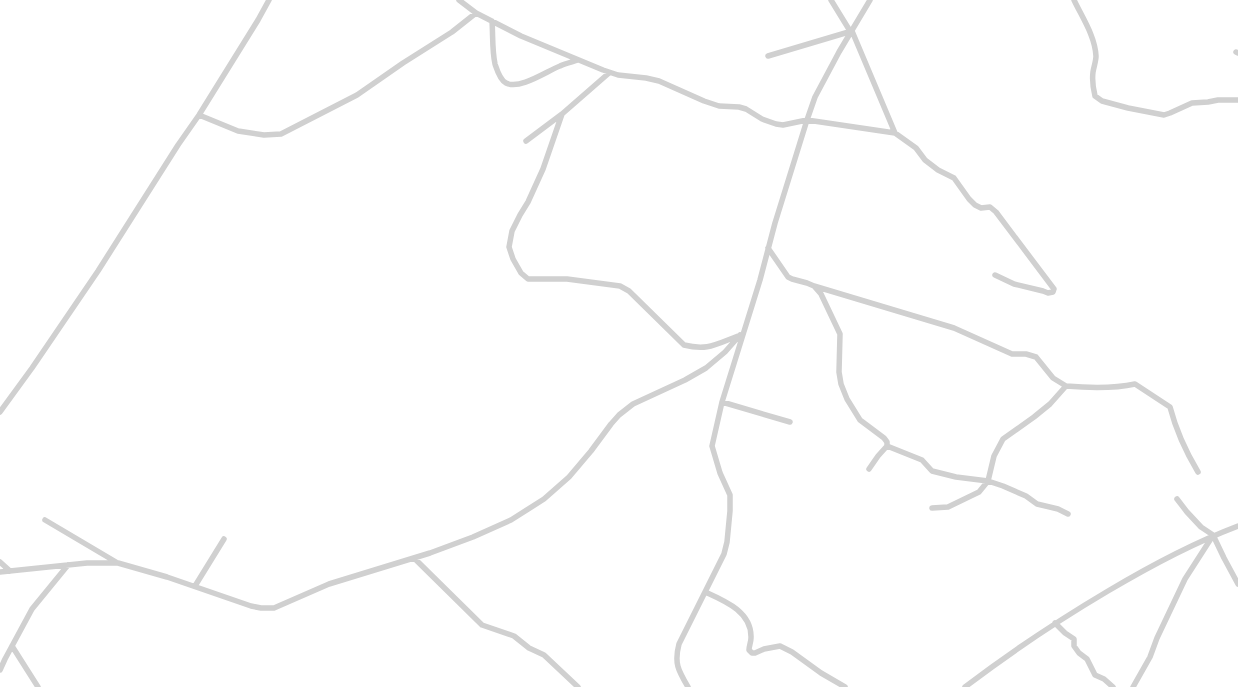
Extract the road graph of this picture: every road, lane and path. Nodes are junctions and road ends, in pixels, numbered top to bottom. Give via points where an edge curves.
1 (269, 0) edge
2 (459, 0) edge
3 (831, 0) edge
4 (870, 0) edge
5 (1074, 0) edge
6 (476, 13) junction
7 (492, 21) junction
8 (851, 31) junction
9 (768, 56) dead end
10 (578, 60) junction
11 (609, 73) junction
12 (1238, 100) edge
13 (562, 114) junction
14 (199, 116) junction
15 (807, 120) junction
16 (895, 133) junction
17 (526, 141) dead end
18 (768, 248) junction
19 (995, 275) dead end
20 (814, 286) junction
21 (742, 333) junction
22 (1066, 386) junction
23 (722, 402) junction
24 (0, 412) edge
25 (790, 422) dead end
26 (887, 446) junction
27 (870, 469) dead end
28 (1198, 472) dead end
29 (988, 481) junction
30 (1177, 499) dead end
31 (932, 508) dead end
32 (1068, 514) dead end
33 (45, 520) dead end
34 (1238, 526) edge
35 (1213, 535) junction
36 (224, 539) dead end
37 (414, 558) junction
38 (0, 562) edge
39 (118, 563) junction
40 (68, 565) junction
41 (10, 571) junction
42 (0, 572) edge
43 (1238, 584) edge
44 (196, 586) junction
45 (705, 592) junction
46 (1055, 623) junction
47 (12, 646) junction
48 (0, 670) edge
49 (38, 687) edge
50 (578, 687) edge
51 (688, 687) edge
52 (845, 687) edge
53 (966, 687) edge
54 (1113, 687) edge
55 (1133, 687) edge

1 - 14 street
2 - 6 street
3 - 8 street
4 - 8 street
5 - 12 street via 1095,45 1093,87 1095,96 1102,101 1164,114 1192,103
6 - 7 street
6 - 14 street via 357,95 281,134 264,135 238,130
7 - 10 street
7 - 10 street via 494,62 507,84 524,83
8 - 9 street
8 - 15 street via 826,74
8 - 16 street
10 - 11 street
11 - 13 street
11 - 15 street via 646,78 719,106 746,109 776,124
13 - 17 street
13 - 21 street via 543,169 512,231 510,247 521,273 528,279 567,279 620,286 630,291 684,345 708,347
14 - 24 street via 98,271
15 - 16 street
15 - 18 street
16 - 19 street via 938,170 954,178 975,205 990,207 996,212 1054,289 1048,293
18 - 20 street via 788,277
18 - 21 street
20 - 22 street via 954,328 1012,354 1036,357 1053,378
20 - 26 street via 840,334 839,372 846,400 860,420 884,438
21 - 23 street
21 - 37 street via 706,368 633,404 618,415 569,477 544,499 511,520
22 - 28 street via 1092,388 1135,384 1170,408 1175,426
22 - 29 street via 1050,404 1003,439 994,456
23 - 25 street
23 - 45 street via 712,446 730,495 729,528 724,554
26 - 27 street
26 - 29 street via 922,460 932,471
29 - 31 street via 979,492 966,499 948,507
29 - 32 street via 1026,496 1037,504
30 - 35 street via 1201,527
33 - 39 street
34 - 35 street
35 - 43 street
35 - 46 street via 1151,566
35 - 55 street via 1185,579
36 - 44 street
37 - 44 street via 329,584 274,608 251,606
37 - 50 street via 482,625 514,636 529,648 544,654
38 - 41 street
39 - 40 street
39 - 44 street
40 - 41 street
40 - 47 street via 32,609
41 - 42 street
45 - 51 street via 676,656
45 - 52 street via 740,612 747,620 751,637 749,650 752,653 780,646
46 - 53 street
46 - 54 street via 1074,639 1074,646 1087,659 1095,675
47 - 48 street
47 - 49 street

